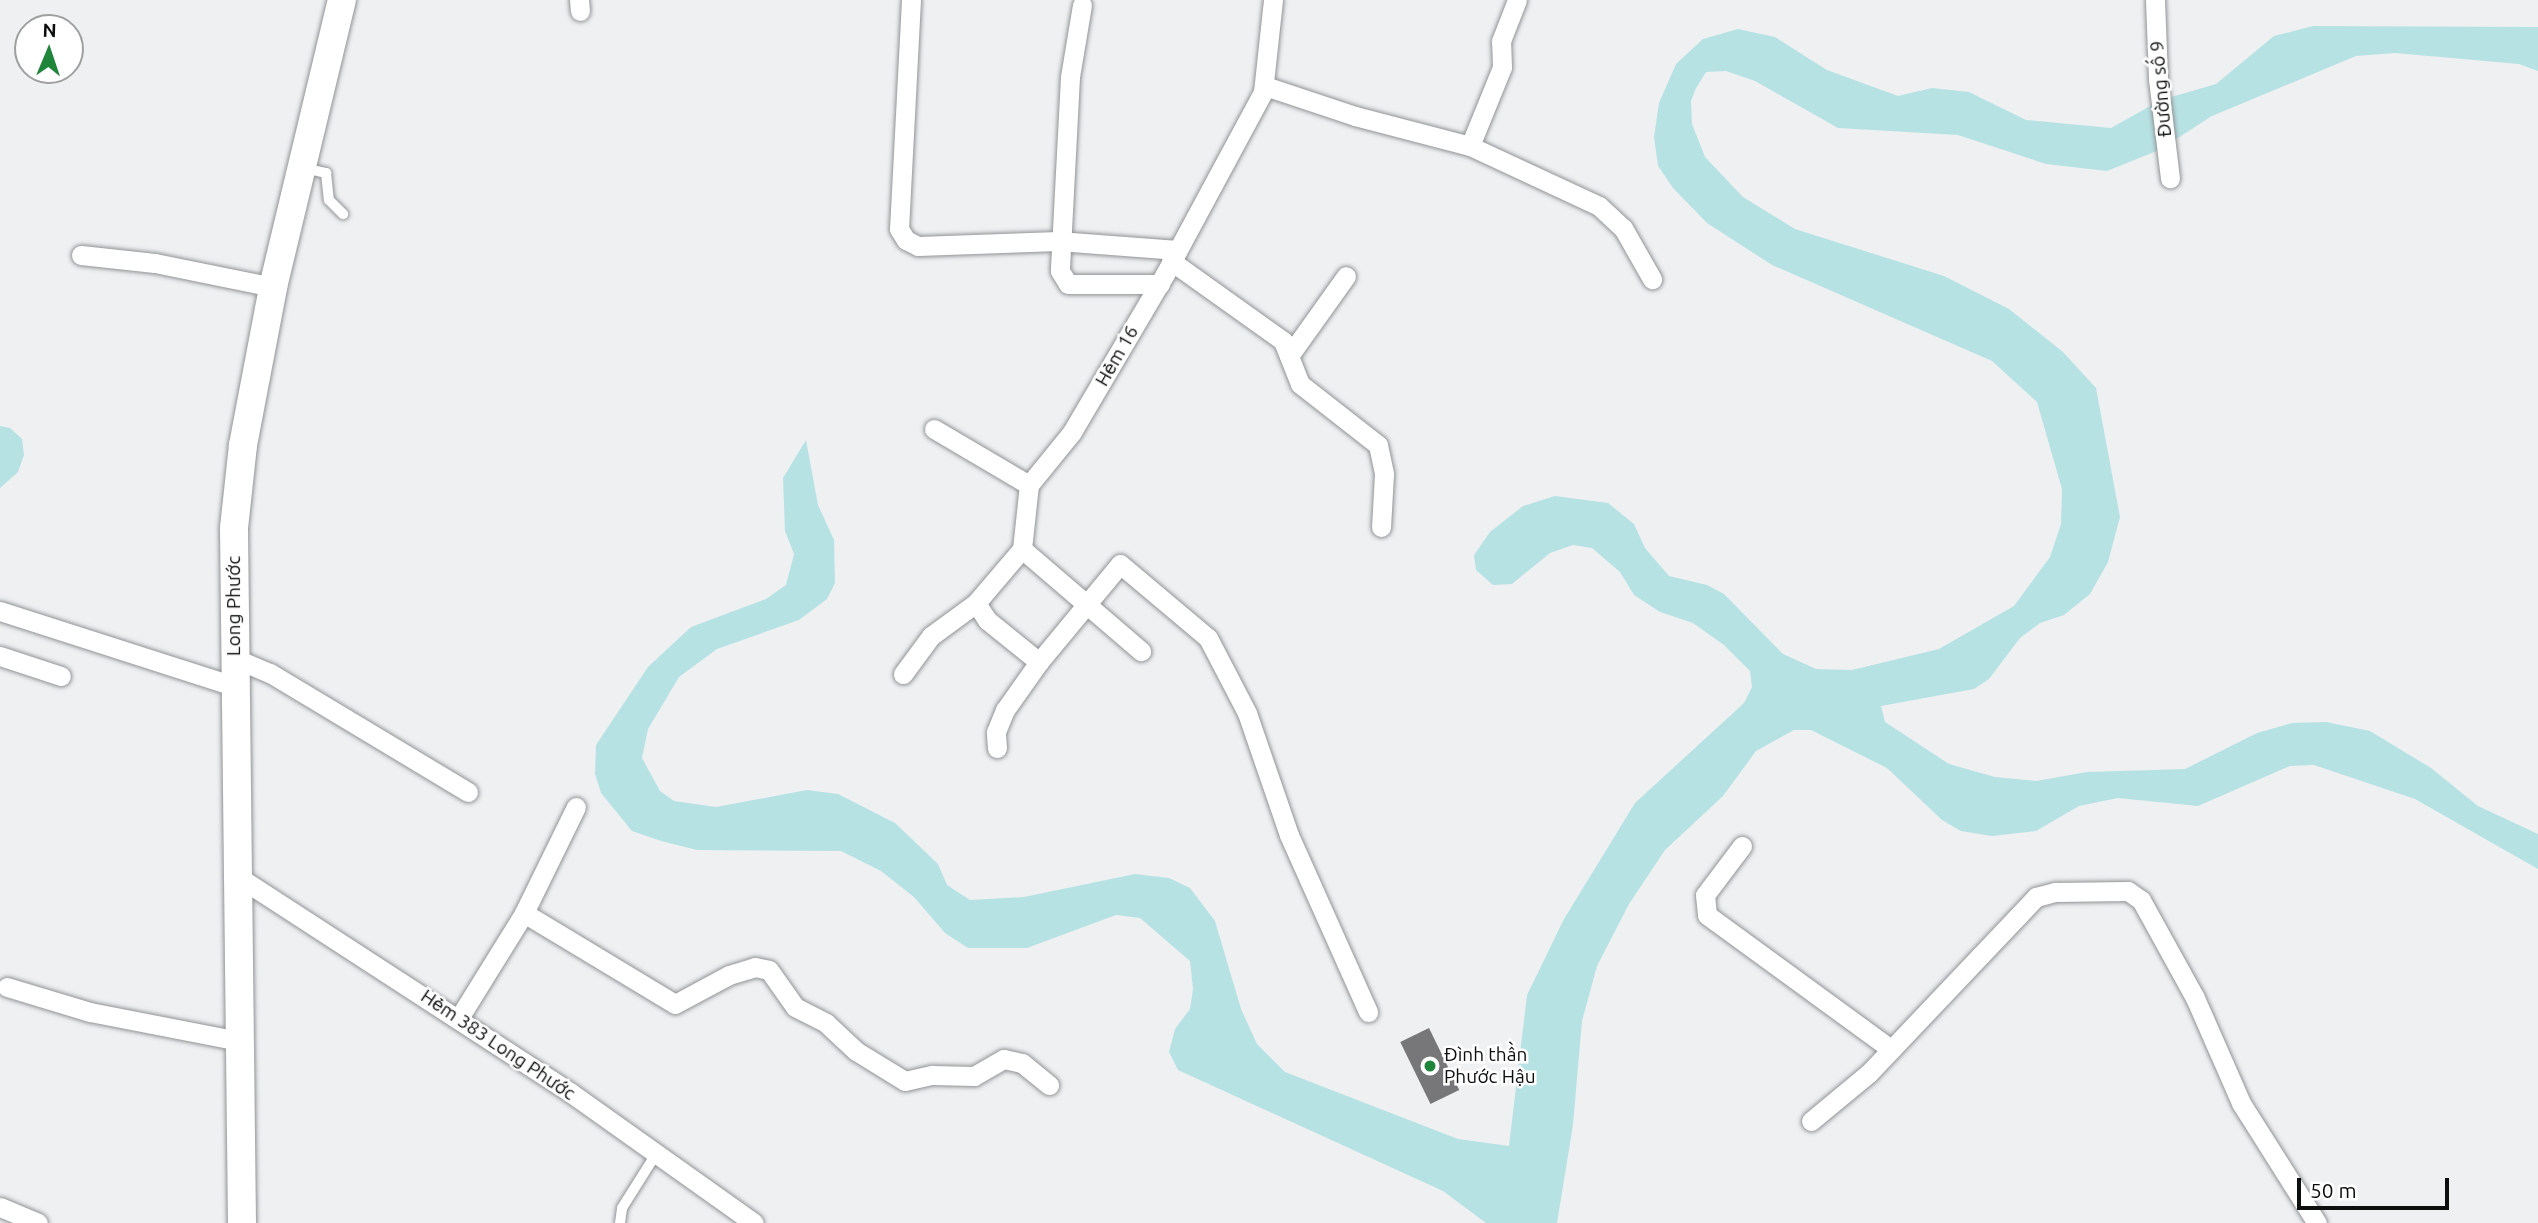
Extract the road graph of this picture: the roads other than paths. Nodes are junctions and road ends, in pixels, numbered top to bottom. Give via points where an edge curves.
1 (342, 0) edge
2 (911, 0) edge
3 (1273, 0) edge
4 (1517, 0) edge
5 (2155, 0) edge
6 (1082, 5) dead end
7 (1265, 86) junction
8 (1470, 146) junction
9 (300, 167) junction
10 (2169, 168) dead end
11 (343, 214) dead end
12 (1058, 241) junction
13 (81, 254) dead end
14 (1175, 255) junction
15 (1346, 276) dead end
16 (1652, 279) dead end
17 (1160, 284) junction
18 (273, 287) junction
19 (1289, 356) junction
20 (934, 429) dead end
21 (1029, 485) junction
22 (1381, 527) dead end
23 (1022, 549) junction
24 (976, 603) junction
25 (1086, 603) junction
26 (0, 611) edge
27 (1141, 651) dead end
28 (0, 656) edge
29 (233, 658) junction
30 (1039, 662) junction
31 (903, 674) dead end
32 (61, 676) dead end
33 (233, 687) junction
34 (997, 748) dead end
35 (468, 792) dead end
36 (576, 807) dead end
37 (1742, 846) dead end
38 (237, 876) junction
39 (524, 914) junction
40 (7, 987) dead end
41 (1368, 1012) dead end
42 (459, 1018) junction
43 (239, 1041) junction
44 (1891, 1049) junction
45 (1049, 1086) dead end
46 (1811, 1121) dead end
47 (656, 1154) junction
48 (0, 1207) edge
49 (623, 1222) edge
50 (38, 1223) edge
51 (242, 1223) edge
52 (754, 1223) edge
53 (2317, 1223) edge

1 - 9 street, Long Phước
2 - 12 street via 899,229 918,246
3 - 7 street, Hẻm 16
4 - 8 street via 1501,41 1502,67
5 - 10 street, Đường số 9 via 2158,79
6 - 12 street via 1070,77
7 - 8 street via 1355,116
7 - 14 street, Hẻm 16
8 - 16 street via 1599,206 1623,228
9 - 11 lane via 326,173 329,200
9 - 18 street, Long Phước
12 - 14 street
12 - 17 street via 1059,271 1068,284
13 - 18 street via 156,262
14 - 17 street, Hẻm 16
14 - 19 street via 1283,341
15 - 19 street
17 - 21 street, Hẻm 16 via 1072,432
18 - 29 street, Long Phước via 243,445 235,514
19 - 22 street via 1300,384 1378,445 1384,474
20 - 21 street
21 - 23 street
23 - 24 street
23 - 25 street
24 - 30 street via 987,620
24 - 31 street via 931,636
25 - 27 street
25 - 30 street
25 - 41 street via 1120,564 1208,638 1247,713 1289,835
26 - 33 street
28 - 32 street
29 - 33 street, Long Phước
29 - 35 street via 270,673
30 - 34 street via 1005,710 996,732
33 - 38 street, Long Phước
36 - 39 street
37 - 44 street via 1705,895 1707,915
38 - 42 street, Hẻm 383 Long Phước
38 - 43 street, Long Phước
39 - 42 street
39 - 45 street via 675,1004 729,975 755,967 769,970 795,1007 826,1023 856,1051 905,1081 932,1075 974,1076 1004,1059 1021,1063
40 - 43 street via 90,1012
42 - 47 street, Hẻm 383 Long Phước
43 - 51 street, Long Phước
44 - 46 street
44 - 53 street via 2036,897 2055,892 2128,891 2141,900 2195,999 2241,1104
47 - 49 lane via 622,1208
47 - 52 street, Hẻm 383 Long Phước
48 - 50 street

